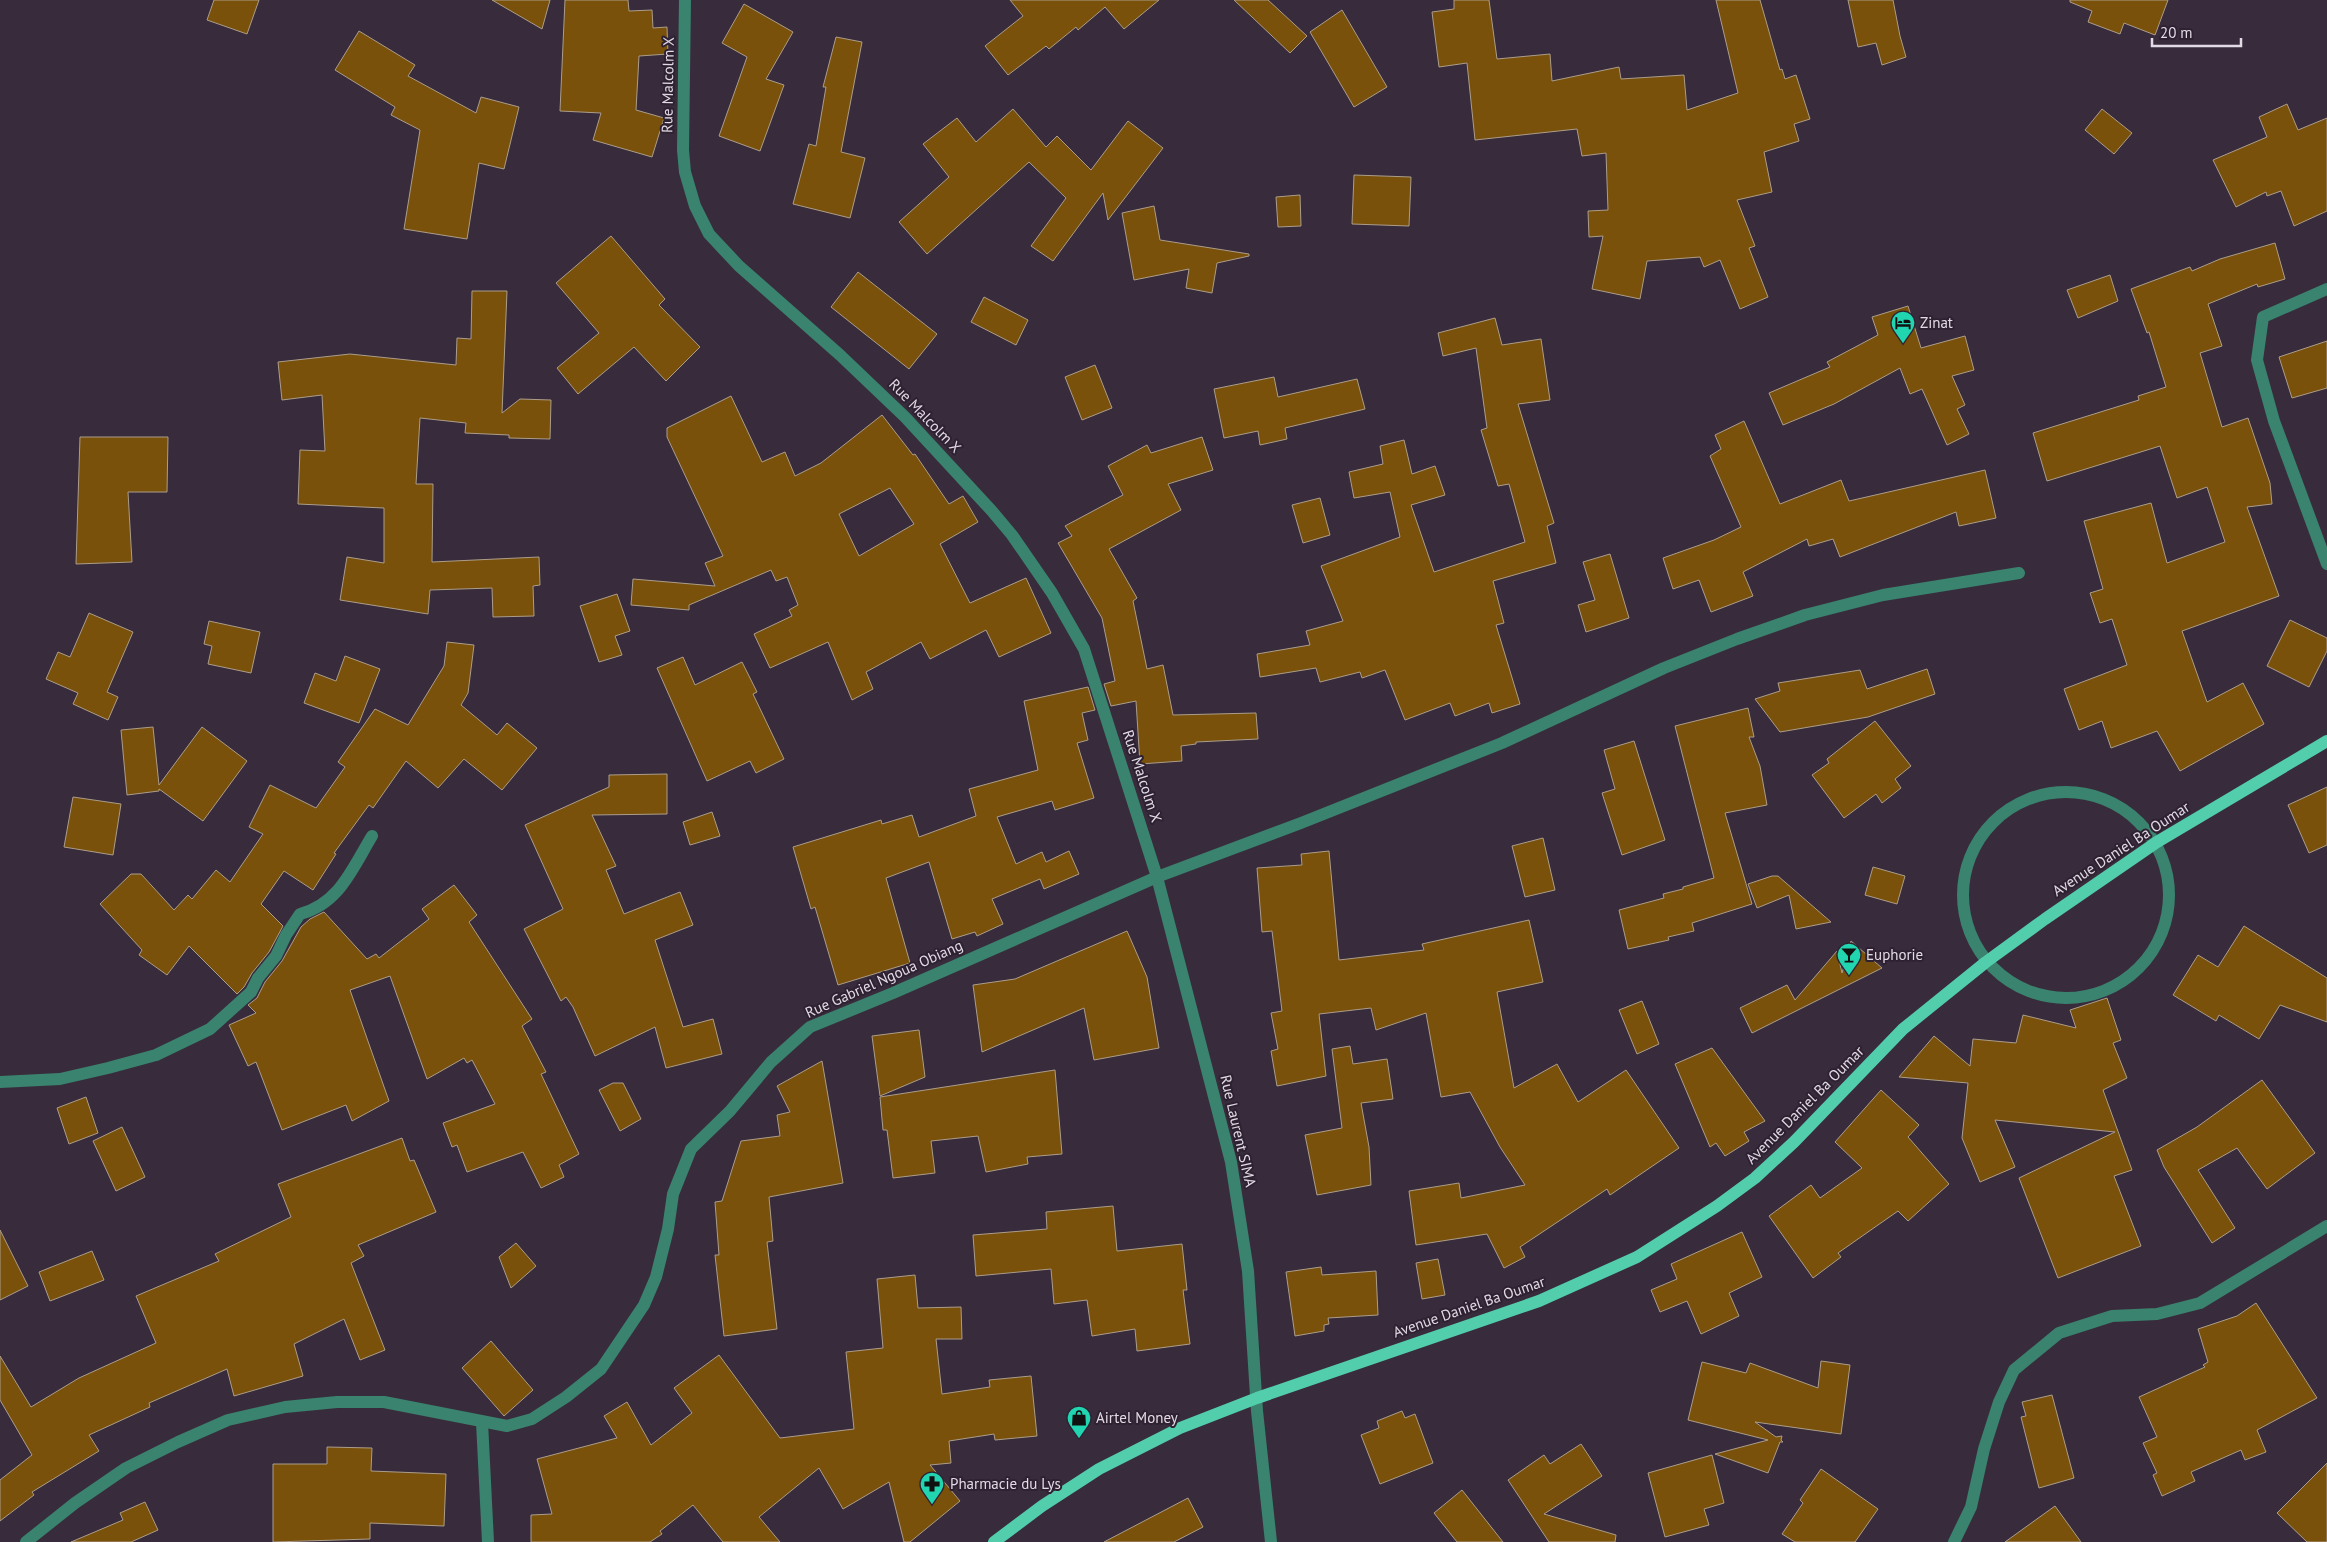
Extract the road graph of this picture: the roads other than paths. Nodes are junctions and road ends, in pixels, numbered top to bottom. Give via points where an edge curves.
1 (685, 0) edge
2 (2327, 288) edge
3 (2327, 564) edge
4 (2019, 573) dead end
5 (2327, 741) edge
6 (372, 836) dead end
7 (2156, 842) junction
8 (1157, 877) junction
9 (1986, 962) junction
10 (0, 1082) edge
11 (2327, 1227) edge
12 (1257, 1398) junction
13 (482, 1422) junction
14 (26, 1542) edge
15 (488, 1542) edge
16 (994, 1542) edge
17 (1271, 1542) edge
18 (1954, 1542) edge

1 - 8 street, Rue Malcolm X via 685,172 695,206 709,234 739,266 904,416 991,510 1047,585 1084,649
2 - 3 street via 2263,316 2257,360 2274,421
4 - 8 street, Rue Gabriel Ngoua Obiang via 1883,595 1805,615 1736,639 1664,668 1502,743
5 - 7 main road, Avenue Daniel Ba Oumar
6 - 10 street via 337,894 314,910 300,914 251,992 210,1029 156,1055 108,1068 60,1079
7 - 9 main road, Avenue Daniel Ba Oumar
7 - 9 street via 2170,884 2166,928 2143,966 2107,992 2064,1000 2021,990
7 - 9 street via 2132,813 2099,796 2062,791 2024,800 1993,822 1971,853 1962,891 1968,928
8 - 12 street, Rue Laurent SIMA via 1231,1162 1248,1271
8 - 13 street, Rue Gabriel Ngoua Obiang via 810,1027 771,1062 730,1111 691,1149 673,1194 656,1277 644,1305 601,1369 532,1419 507,1426
9 - 12 main road, Avenue Daniel Ba Oumar via 1903,1029 1755,1178 1637,1257 1539,1301
11 - 18 street via 2200,1302 2157,1314 2112,1316 2059,1333 2014,1370 1999,1402 1984,1449 1971,1507
12 - 16 main road, Avenue Daniel Ba Oumar via 1180,1428 1099,1469
12 - 17 street, Rue Laurent SIMA
13 - 14 street, Rue Gabriel Ngoua Obiang via 384,1402 285,1407 228,1420 126,1468
13 - 15 street

